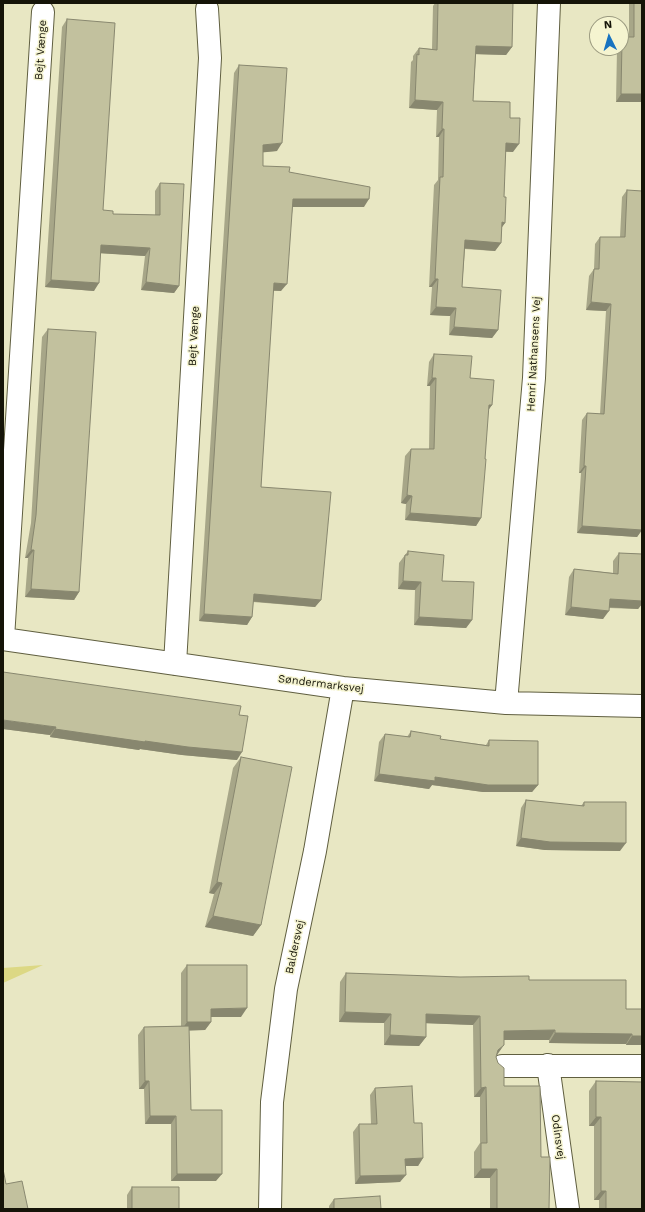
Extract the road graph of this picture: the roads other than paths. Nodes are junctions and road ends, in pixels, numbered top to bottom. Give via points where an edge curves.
1 (549, 3) edge
2 (207, 9) dead end
3 (43, 12) dead end
4 (3, 638) edge
5 (175, 664) junction
6 (343, 688) junction
7 (506, 703) junction
8 (642, 706) edge
9 (548, 1065) junction
10 (502, 1066) edge
11 (642, 1066) edge
12 (270, 1209) edge
13 (568, 1209) edge

1 - 7 street, Henri Nathansens Vej via 534,378
2 - 5 street, Bejt Vænge via 210,58
3 - 4 street, Bejt Vænge
4 - 5 street, Søndermarksvej
5 - 6 street, Søndermarksvej
6 - 7 street, Søndermarksvej
6 - 12 street, Baldersvej via 315,852 286,989 272,1102
7 - 8 street, Søndermarksvej
9 - 10 street
9 - 11 street
9 - 13 street, Odinsvej

